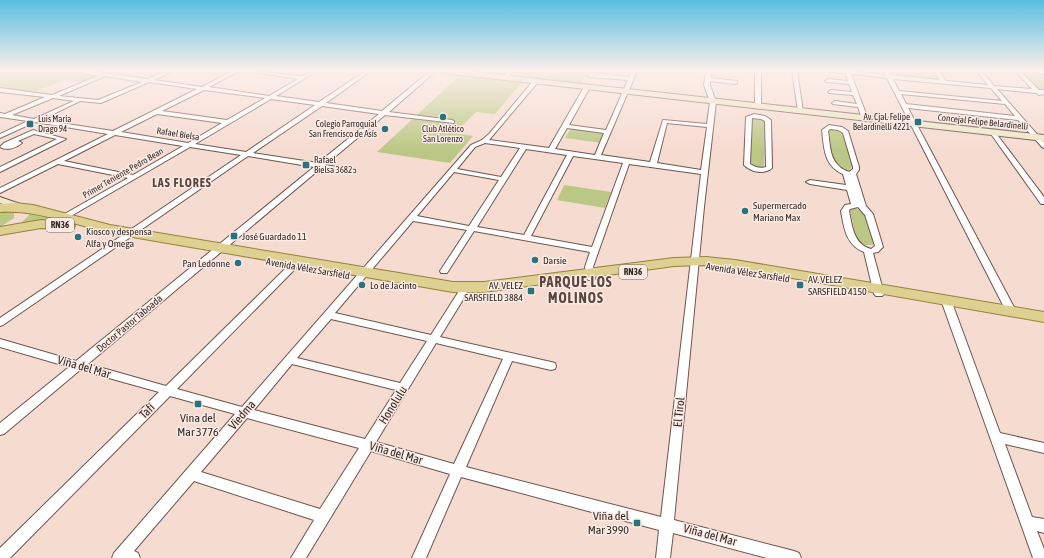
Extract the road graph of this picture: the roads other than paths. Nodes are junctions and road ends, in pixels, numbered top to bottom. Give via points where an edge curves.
1 (52, 97) joint
2 (112, 97) edge
3 (187, 97) edge
4 (262, 97) edge
5 (330, 97) edge
6 (402, 97) edge
7 (523, 97) edge
8 (582, 97) edge
9 (624, 97) edge
10 (670, 97) edge
11 (711, 97) edge
12 (759, 97) edge
13 (799, 97) edge
14 (857, 97) edge
15 (900, 97) edge
16 (947, 97) edge
17 (1002, 97) edge
18 (269, 98) junction
19 (80, 100) junction
20 (713, 102) junction
21 (835, 103) dead end
22 (1007, 103) junction
23 (320, 104) junction
24 (860, 106) junction
25 (904, 106) junction
26 (759, 107) junction
27 (801, 111) junction
28 (157, 112) junction
29 (384, 112) junction
30 (2, 116) edge
31 (760, 116) junction
32 (831, 118) dead end
33 (865, 118) junction
34 (1019, 118) junction
35 (35, 120) junction
36 (228, 122) junction
37 (452, 122) dead end
38 (914, 124) junction
39 (565, 126) junction
40 (710, 126) junction
41 (834, 127) junction
42 (608, 132) junction
43 (116, 133) junction
44 (993, 133) junction
45 (0, 136) edge
46 (1041, 138) edge
47 (484, 141) junction
48 (189, 144) junction
49 (1044, 146) edge
50 (1, 147) edge
51 (524, 147) junction
52 (551, 151) junction
53 (571, 153) junction
54 (248, 154) junction
55 (597, 157) junction
56 (58, 162) junction
57 (627, 162) junction
58 (320, 165) junction
59 (653, 165) junction
60 (0, 170) edge
61 (452, 170) junction
62 (353, 171) dead end
63 (704, 172) junction
64 (849, 173) junction
65 (134, 177) junction
66 (503, 178) junction
67 (810, 182) dead end
68 (853, 189) junction
69 (0, 191) edge
70 (0, 200) edge
71 (1044, 202) edge
72 (858, 206) junction
73 (0, 208) edge
74 (21, 208) junction
75 (64, 218) junction
76 (412, 218) junction
77 (471, 229) junction
78 (0, 231) edge
79 (131, 235) junction
80 (526, 238) junction
81 (218, 250) junction
82 (596, 250) junction
83 (868, 251) junction
84 (694, 263) junction
85 (294, 265) junction
86 (444, 272) dead end
87 (363, 274) junction
88 (591, 276) junction
89 (878, 291) junction
90 (462, 293) junction
91 (947, 303) junction
92 (1011, 311) junction
93 (328, 315) junction
94 (1044, 317) edge
95 (1044, 322) edge
96 (0, 323) edge
97 (434, 339) junction
98 (0, 343) edge
99 (509, 356) junction
100 (290, 360) junction
101 (78, 366) junction
102 (551, 366) dead end
103 (403, 388) junction
104 (168, 390) junction
105 (244, 412) junction
106 (0, 430) edge
107 (995, 437) junction
108 (368, 445) junction
109 (1044, 448) edge
110 (459, 471) junction
111 (190, 474) junction
112 (324, 517) junction
113 (1027, 522) junction
114 (667, 524) junction
115 (1044, 526) edge
116 (125, 557) edge
117 (0, 558) edge
118 (298, 558) edge
119 (419, 558) edge
120 (663, 558) edge
121 (794, 558) edge
122 (1040, 558) edge

1 - 19 street
1 - 30 street
2 - 19 street via 96,102
3 - 28 street
4 - 18 street
5 - 23 street
6 - 29 street, Doctor Pastor Taboada
7 - 47 street, Viedma
8 - 39 street
9 - 42 street
10 - 20 main road, Concejal Felipe Belardinelli
11 - 20 street
12 - 26 street
13 - 27 street
14 - 24 street
15 - 25 street
16 - 22 street
17 - 22 street
18 - 23 street
18 - 36 street, Primer Teniente Pedro Bean
19 - 35 street
20 - 26 main road, Concejal Felipe Belardinelli
20 - 40 street, El Tirol
21 - 24 street
22 - 34 street
23 - 29 street
23 - 54 street
24 - 33 street
25 - 34 street
25 - 38 street
26 - 27 main road, Concejal Felipe Belardinelli
26 - 31 street
27 - 33 main road, Concejal Felipe Belardinelli
28 - 36 street
28 - 43 street
29 - 37 street
29 - 58 street, Doctor Pastor Taboada
30 - 35 street, Rafael Bielsa
31 - 31 street via 749,118 748,165 754,169 764,170 769,168 768,120
32 - 41 street
33 - 38 main road, Concejal Felipe Belardinelli
34 - 46 street
35 - 43 street, Rafael Bielsa
35 - 45 street
36 - 48 street, Primer Teniente Pedro Bean
38 - 44 main road, Concejal Felipe Belardinelli
38 - 92 street
39 - 42 street
39 - 52 street
40 - 59 street via 665,121
40 - 63 street, El Tirol
41 - 64 street via 846,132 856,167 856,170
41 - 64 street via 825,130 831,163 837,169
42 - 55 street
43 - 48 street, Rafael Bielsa
43 - 56 street
44 - 46 main road, Concejal Felipe Belardinelli
44 - 71 street
46 - 49 street
47 - 51 street
47 - 61 street, Viedma via 473,146
48 - 54 street, Rafael Bielsa
48 - 65 street, Primer Teniente Pedro Bean
50 - 60 street via 33,132 63,139
51 - 52 street
51 - 66 street
52 - 53 street
53 - 55 street
53 - 80 street
54 - 58 street, Rafael Bielsa
54 - 79 street
55 - 57 street
56 - 65 street
56 - 69 street
57 - 59 street
57 - 82 street
58 - 62 street, Rafael Bielsa
58 - 81 street, Doctor Pastor Taboada
59 - 63 street
61 - 66 street
61 - 76 street, Viedma
63 - 84 street, El Tirol
64 - 68 street
65 - 75 street, Primer Teniente Pedro Bean
66 - 77 street
67 - 68 street
68 - 72 street
70 - 74 main road, Avenida Vélez Sarsfield / RN36
72 - 83 street via 869,214 879,247
72 - 83 street via 848,207 844,211 851,238
73 - 74 main road, RN36
74 - 75 main road, Avenida Vélez Sarsfield / RN36
74 - 78 main road, RN36 via 25,214 20,220
75 - 79 main road, Avenida Vélez Sarsfield / RN36
76 - 77 street
76 - 87 street, Viedma
77 - 80 street
77 - 86 street
78 - 79 main road, Avenida Vélez Sarsfield / RN36 via 30,225 55,224
79 - 81 main road, Avenida Vélez Sarsfield / RN36
79 - 96 street
80 - 82 street
81 - 85 main road, Avenida Vélez Sarsfield / RN36
81 - 87 main road, Avenida Vélez Sarsfield / RN36
81 - 101 street, Doctor Pastor Taboada
82 - 88 street via 589,267
83 - 89 street
84 - 88 main road, Avenida Vélez Sarsfield / RN36
84 - 89 main road, Avenida Vélez Sarsfield / RN36 via 725,263
84 - 114 street, El Tirol
85 - 87 main road, Avenida Vélez Sarsfield / RN36
85 - 104 street, Tafí
87 - 88 main road, Avenida Vélez Sarsfield / RN36 via 462,288
87 - 90 main road, Avenida Vélez Sarsfield / RN36 via 433,290
87 - 93 street, Viedma
88 - 90 main road, Avenida Vélez Sarsfield / RN36 via 484,293
89 - 91 main road, Avenida Vélez Sarsfield / RN36
90 - 97 street, Honolulu
91 - 92 main road, Avenida Vélez Sarsfield / RN36
91 - 95 main road, Avenida Vélez Sarsfield / RN36
91 - 107 street
92 - 94 main road, Avenida Vélez Sarsfield / RN36
93 - 97 street
93 - 100 street, Viedma
97 - 99 street
97 - 103 street, Honolulu
98 - 101 street, Viña del Mar
99 - 102 street
99 - 110 street
100 - 103 street
100 - 105 street, Viedma
101 - 104 street, Viña del Mar
101 - 106 street, Doctor Pastor Taboada
103 - 108 street, Honolulu
104 - 105 street, Viña del Mar
104 - 117 street, Tafí
105 - 108 street, Viña del Mar
105 - 111 street, Viedma
107 - 109 street
107 - 113 street
108 - 110 street, Viña del Mar
108 - 112 street, Honolulu
110 - 114 street, Viña del Mar
110 - 119 street
111 - 112 street
111 - 116 street, Viedma
112 - 118 street, Honolulu
113 - 115 street
113 - 122 street
114 - 120 street, El Tirol
114 - 121 street, Viña del Mar

